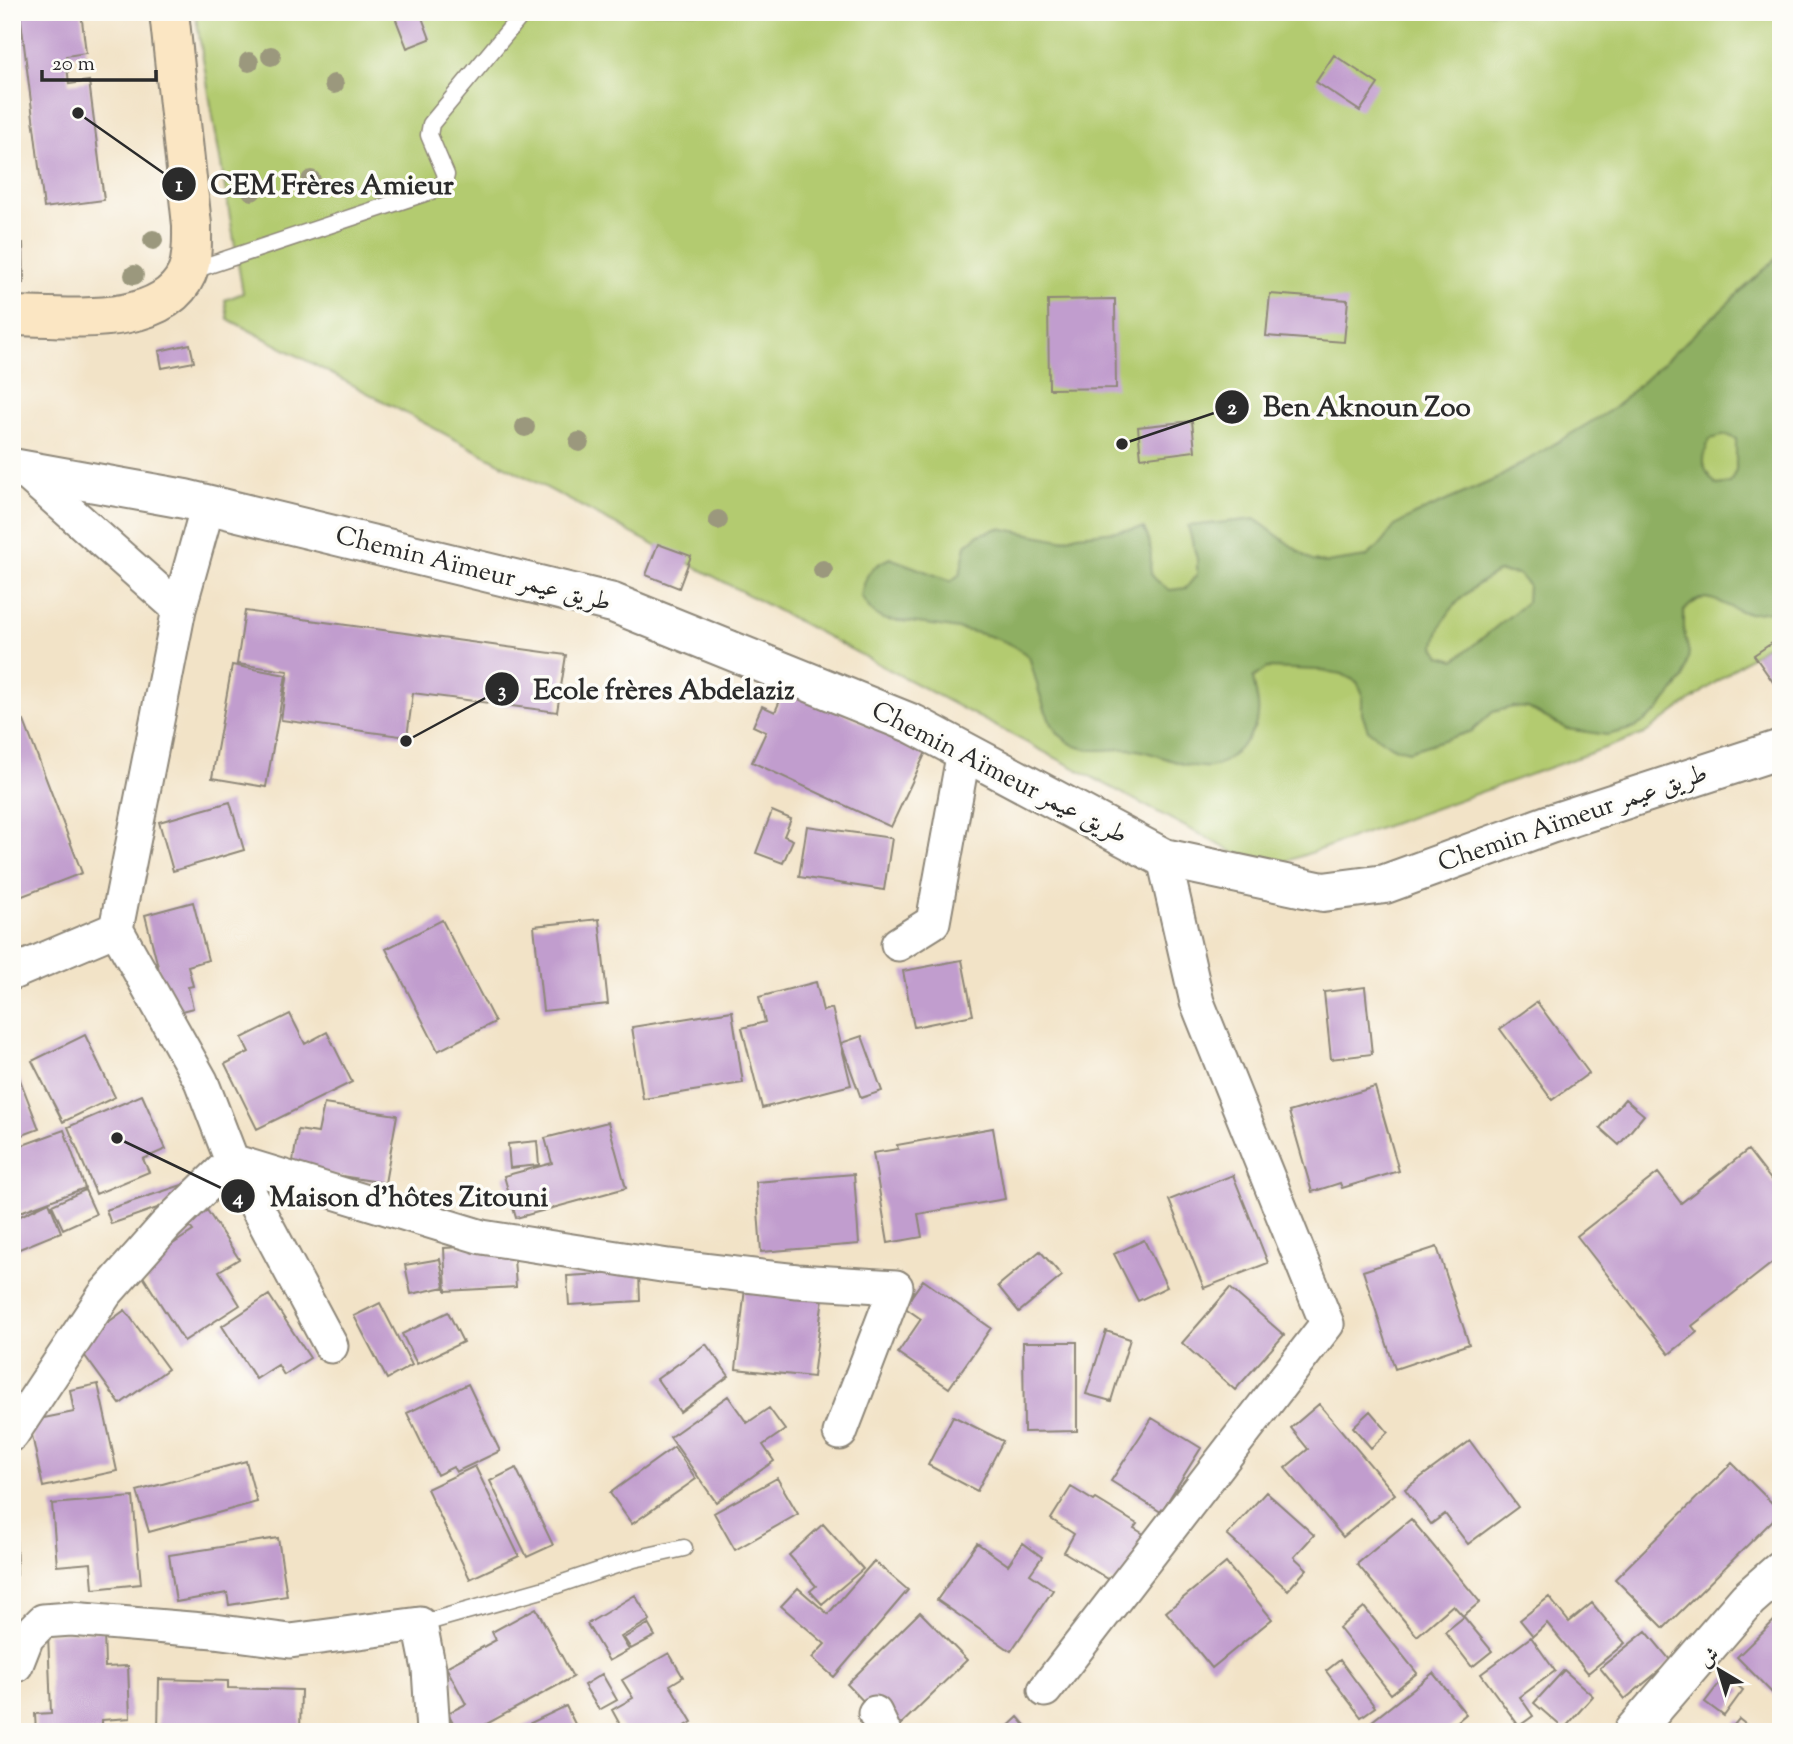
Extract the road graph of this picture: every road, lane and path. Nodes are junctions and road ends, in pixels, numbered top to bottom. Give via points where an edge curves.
1 (169, 12) edge
2 (524, 12) edge
3 (187, 272) junction
4 (12, 316) edge
5 (18, 470) edge
6 (208, 505) junction
7 (179, 609) junction
8 (1781, 748) edge
9 (964, 751) junction
10 (1164, 858) junction
11 (116, 929) junction
12 (898, 944) dead end
13 (12, 974) edge
14 (232, 1161) junction
15 (331, 1346) dead end
16 (839, 1433) dead end
17 (12, 1434) edge
18 (684, 1548) dead end
19 (1781, 1570) edge
20 (420, 1624) junction
21 (16, 1665) dead end
22 (1045, 1689) dead end
23 (433, 1732) edge
24 (1633, 1732) edge

1 - 3 main road via 192,225
2 - 3 lane via 431,124 429,135 446,175 436,189
3 - 4 main road via 175,292 157,305 107,317
5 - 6 street, Chemin Aïmeur طريق عيمر
5 - 7 street
6 - 7 street
6 - 9 street, Chemin Aïmeur طريق عيمر via 613,603 913,724
7 - 11 street
8 - 10 street, Chemin Aïmeur طريق عيمر via 1385,884 1323,892
9 - 10 street, Chemin Aïmeur طريق عيمر
9 - 12 street via 933,922
10 - 22 street via 1197,1002 1327,1324
11 - 13 street
11 - 14 street via 201,1081
14 - 15 street
14 - 16 street via 482,1237 681,1267 896,1287
14 - 17 street via 166,1225 105,1294
18 - 20 lane
19 - 24 street via 1748,1599
20 - 21 street via 290,1641 84,1620 43,1621 27,1637
20 - 23 street via 429,1669

